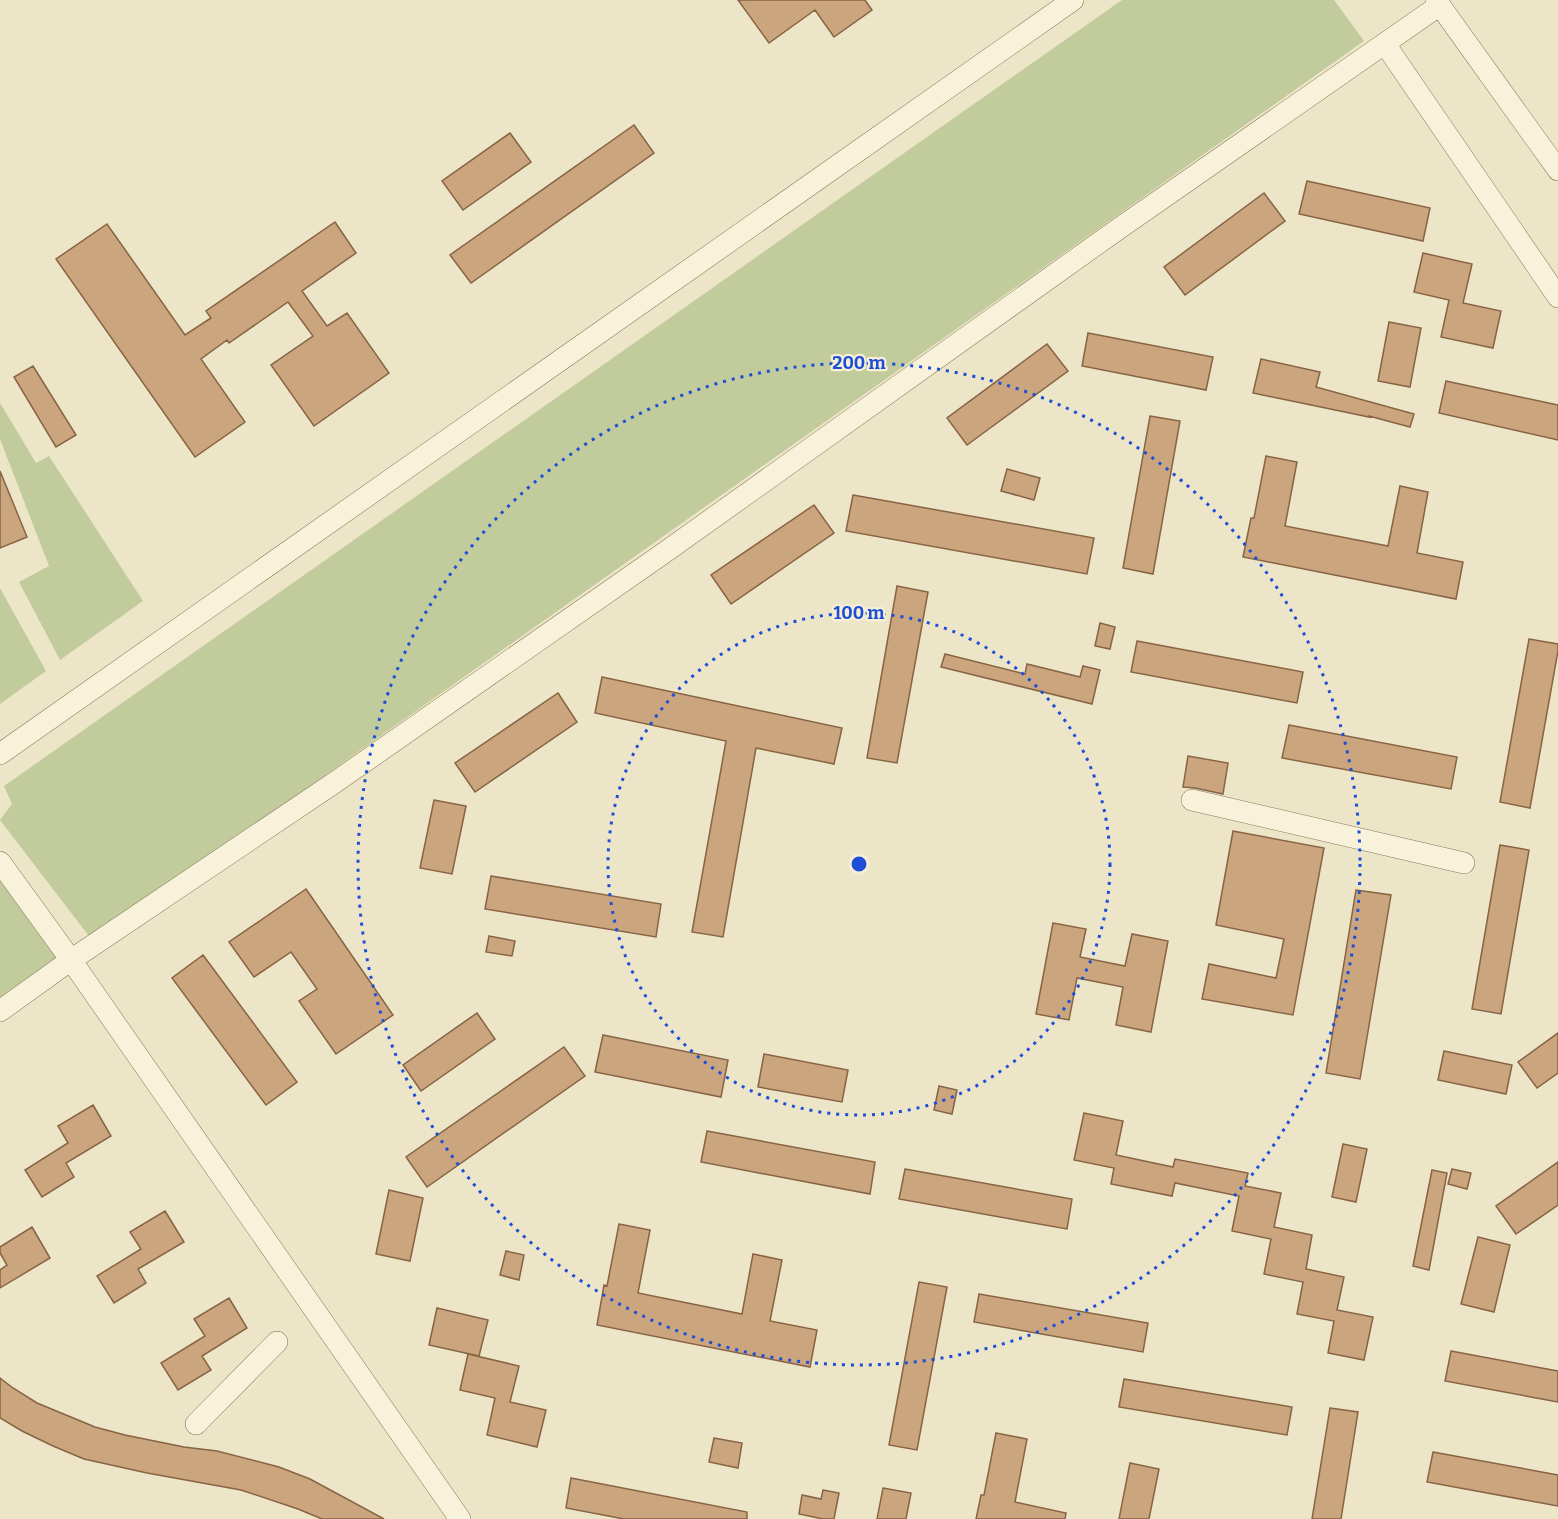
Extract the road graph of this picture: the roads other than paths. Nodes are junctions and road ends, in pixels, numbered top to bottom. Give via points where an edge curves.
1 (1073, 0) edge
2 (1438, 3) edge
3 (1384, 44) junction
4 (1558, 170) edge
5 (1558, 297) edge
6 (0, 754) edge
7 (1192, 801) dead end
8 (0, 862) edge
9 (1464, 863) dead end
10 (72, 960) junction
11 (0, 1011) edge
12 (277, 1342) dead end
13 (196, 1424) dead end
14 (460, 1519) edge

1 - 6 street
2 - 3 street
2 - 4 street
3 - 5 street
3 - 10 street via 661,555
7 - 9 street
8 - 10 street
10 - 11 street
10 - 14 street
12 - 13 street

